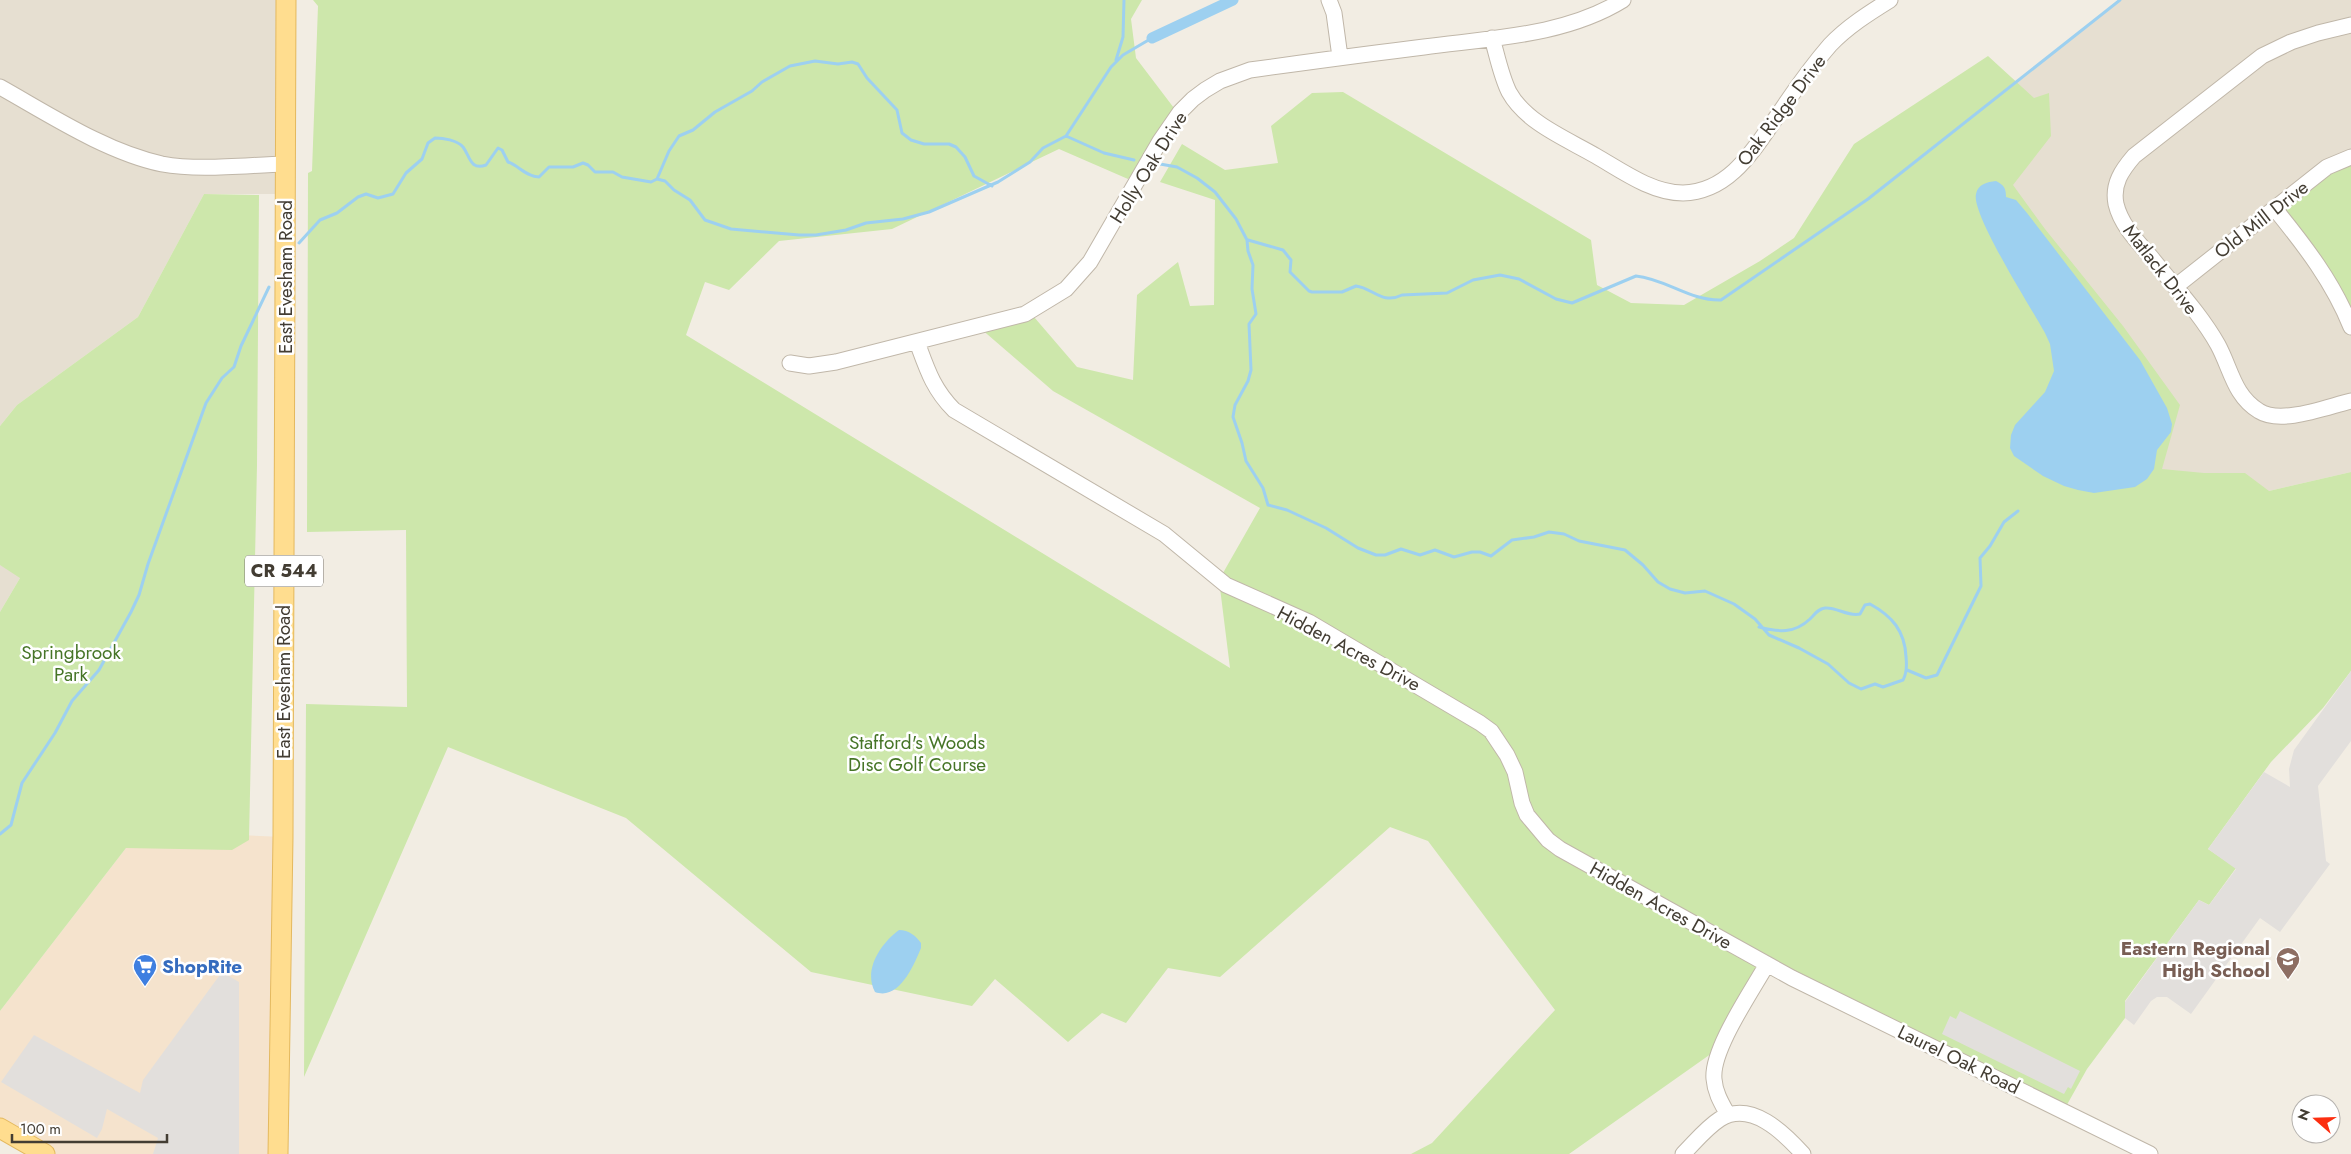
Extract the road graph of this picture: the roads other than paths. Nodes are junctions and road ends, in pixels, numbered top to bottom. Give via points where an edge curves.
1 (286, 0) edge
2 (1329, 0) edge
3 (1623, 0) edge
4 (1890, 0) edge
5 (2351, 25) edge
6 (1492, 38) junction
7 (1340, 57) junction
8 (0, 87) edge
9 (2351, 157) edge
10 (285, 164) junction
11 (2275, 209) junction
12 (2174, 286) junction
13 (2351, 327) edge
14 (917, 342) junction
15 (790, 363) dead end
16 (2351, 401) edge
17 (1767, 964) junction
18 (1728, 1115) junction
19 (0, 1128) edge
20 (44, 1154) edge
21 (278, 1154) edge
22 (1683, 1154) edge
23 (1803, 1154) edge
24 (2150, 1154) edge

1 - 10 main road, East Evesham Road / CR 544
2 - 7 street
3 - 6 street, Holly Oak Drive via 1590,18 1567,25
4 - 6 street, Oak Ridge Drive via 1848,28 1830,45 1734,172 1717,184 1681,193 1634,179 1537,122 1518,106 1508,91
5 - 12 street, Matlack Drive via 2291,42 2262,56 2134,156 2123,169 2116,185 2116,203 2124,224
6 - 7 street, Holly Oak Drive
7 - 14 street, Holly Oak Drive via 1250,70 1205,90 1180,112 1160,140 1090,262 1066,289 1025,314
8 - 10 street via 98,140 139,158 164,164
9 - 11 street, Old Mill Drive via 2327,167
10 - 21 main road, East Evesham Road / CR 544 via 283,837
11 - 12 street, Old Mill Drive
11 - 13 street via 2312,255 2338,297
12 - 16 street, Matlack Drive via 2218,345 2243,398 2260,412 2279,418
14 - 15 street, Holly Oak Drive via 836,362 809,366
14 - 17 street, Hidden Acres Drive via 933,384 954,410 1164,534 1226,585 1308,622 1480,723 1491,731 1507,754 1522,803 1548,840
17 - 18 street via 1714,1062 1715,1090
17 - 24 street, Laurel Oak Road
18 - 22 street via 1709,1127
18 - 23 street via 1746,1114 1764,1120
19 - 20 main road

